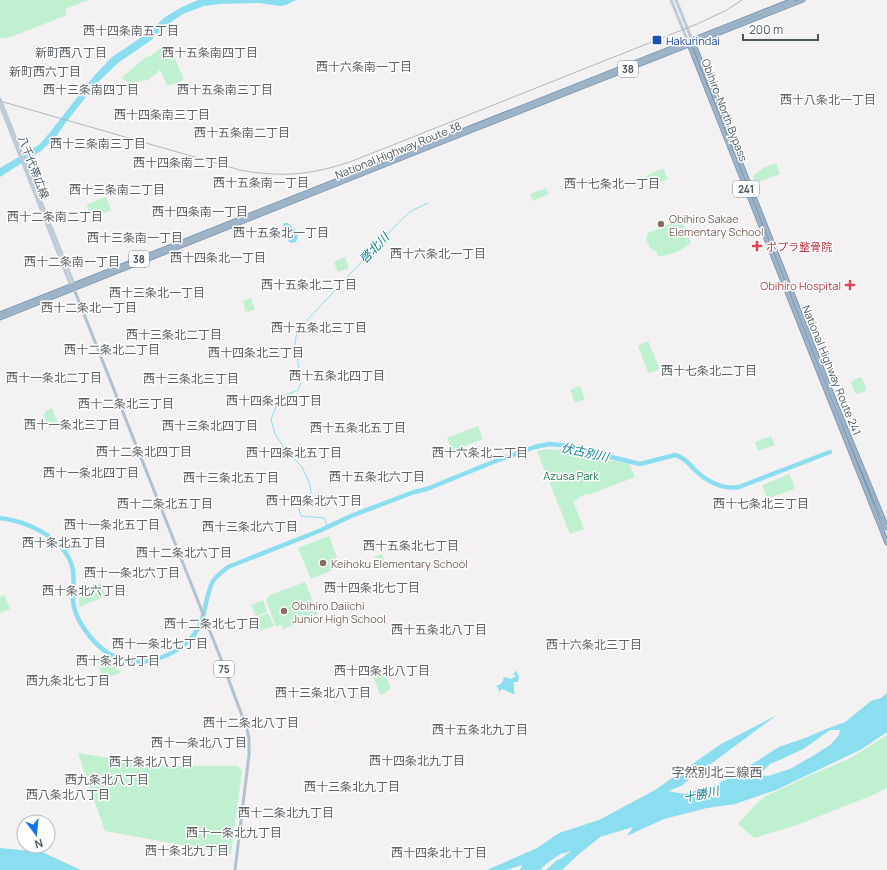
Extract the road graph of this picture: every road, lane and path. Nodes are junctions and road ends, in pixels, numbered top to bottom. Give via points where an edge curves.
1 (671, 0) edge
2 (676, 0) edge
3 (793, 0) edge
4 (803, 0) edge
5 (690, 43) junction
6 (0, 99) edge
7 (0, 105) edge
8 (21, 154) junction
9 (73, 286) junction
10 (0, 314) edge
11 (0, 318) edge
12 (887, 528) edge
13 (887, 543) edge
14 (235, 870) edge

1 - 5 main road
2 - 5 main road
3 - 5 highway, National Highway Route 38 / 38
4 - 5 highway, National Highway Route 38 / 38
5 - 9 highway, National Highway Route 38 / 38
5 - 12 highway, National Highway Route 241 / 241
5 - 13 highway, Obihiro-North Bypass / 241
6 - 8 main road, 八千代帯広線
7 - 8 main road, 八千代帯広線
8 - 9 main road, 八千代帯広線
9 - 10 highway, National Highway Route 38 / 38
9 - 11 highway, National Highway Route 38 / 38
9 - 14 main road, 75 via 247,729 249,755

